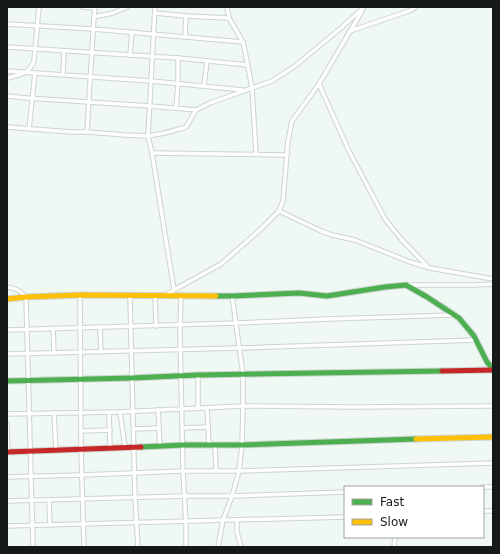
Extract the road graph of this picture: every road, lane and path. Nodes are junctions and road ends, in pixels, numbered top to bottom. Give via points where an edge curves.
1 (39, 7) edge
2 (82, 7) edge
3 (127, 7) edge
4 (155, 7) edge
5 (227, 7) edge
6 (416, 7) edge
7 (95, 8) edge
8 (364, 8) edge
9 (154, 13) junction
10 (186, 16) junction
11 (94, 17) junction
12 (229, 18) junction
13 (7, 24) edge
14 (38, 25) junction
15 (93, 29) junction
16 (350, 31) junction
17 (132, 32) junction
18 (153, 34) junction
19 (185, 37) junction
20 (242, 42) junction
21 (7, 47) edge
22 (35, 49) junction
23 (64, 51) junction
24 (92, 53) junction
25 (130, 55) junction
26 (152, 56) junction
27 (178, 58) junction
28 (207, 61) junction
29 (248, 65) junction
30 (7, 71) edge
31 (27, 72) junction
32 (35, 73) junction
33 (63, 74) junction
34 (90, 76) junction
35 (7, 78) edge
36 (151, 81) junction
37 (178, 84) junction
38 (319, 84) junction
39 (204, 86) junction
40 (252, 88) junction
41 (245, 90) junction
42 (7, 96) edge
43 (32, 99) junction
44 (89, 102) junction
45 (150, 106) junction
46 (176, 108) junction
47 (196, 110) junction
48 (7, 127) edge
49 (29, 129) junction
50 (87, 132) junction
51 (148, 136) junction
52 (152, 153) junction
53 (256, 154) junction
54 (287, 155) junction
55 (279, 210) junction
56 (430, 268) junction
57 (493, 279) edge
58 (493, 284) edge
59 (406, 285) junction
60 (7, 287) edge
61 (174, 290) junction
62 (80, 295) junction
63 (181, 295) junction
64 (130, 296) junction
65 (155, 296) junction
66 (165, 296) junction
67 (232, 296) junction
68 (26, 297) junction
69 (7, 299) edge
70 (455, 315) junction
71 (236, 323) junction
72 (180, 325) junction
73 (156, 326) junction
74 (100, 327) junction
75 (131, 327) junction
76 (53, 328) junction
77 (80, 328) junction
78 (27, 329) junction
79 (7, 330) edge
80 (476, 340) junction
81 (240, 348) junction
82 (180, 349) junction
83 (132, 351) junction
84 (101, 352) junction
85 (54, 353) junction
86 (80, 353) junction
87 (7, 354) edge
88 (28, 354) junction
89 (493, 369) edge
90 (243, 374) junction
91 (198, 375) junction
92 (181, 376) junction
93 (132, 378) junction
94 (81, 380) junction
95 (28, 381) junction
96 (7, 382) edge
97 (243, 406) junction
98 (493, 406) edge
99 (198, 408) junction
100 (207, 408) junction
101 (182, 409) junction
102 (158, 410) junction
103 (133, 411) junction
104 (110, 412) junction
105 (120, 412) junction
106 (54, 413) junction
107 (81, 413) junction
108 (7, 414) edge
109 (30, 414) junction
110 (7, 424) edge
111 (208, 427) junction
112 (159, 428) junction
113 (182, 428) junction
114 (134, 429) junction
115 (110, 430) junction
116 (81, 431) junction
117 (493, 437) edge
118 (183, 445) junction
119 (209, 445) junction
120 (216, 445) junction
121 (242, 445) junction
122 (160, 446) junction
123 (125, 447) junction
124 (134, 447) junction
125 (110, 448) junction
126 (56, 450) junction
127 (81, 450) junction
128 (31, 451) junction
129 (7, 452) edge
130 (493, 463) edge
131 (183, 471) junction
132 (216, 471) junction
133 (239, 471) junction
134 (135, 473) junction
135 (32, 476) junction
136 (82, 476) junction
137 (7, 477) edge
138 (344, 492) edge
139 (185, 496) junction
140 (232, 496) junction
141 (135, 498) junction
142 (49, 500) junction
143 (83, 500) junction
144 (32, 501) junction
145 (7, 502) edge
146 (344, 517) edge
147 (186, 520) junction
148 (223, 520) junction
149 (237, 520) junction
150 (136, 522) junction
151 (83, 524) junction
152 (33, 525) junction
153 (50, 525) junction
154 (7, 526) edge
155 (33, 547) edge
156 (84, 547) edge
157 (138, 547) edge
158 (186, 547) edge
159 (218, 547) edge
160 (240, 547) edge

1 - 14 street
2 - 7 street
3 - 11 street
4 - 9 street
5 - 12 street
6 - 16 street
7 - 11 street
8 - 16 street
8 - 40 street via 295,66 272,81
9 - 10 street
9 - 18 street
10 - 12 street
10 - 19 street
11 - 15 street
12 - 20 street
13 - 14 street
14 - 15 street
14 - 22 street
15 - 17 street
15 - 24 street
16 - 38 street
17 - 18 street
17 - 25 street
18 - 19 street
18 - 26 street
19 - 20 street
20 - 29 street
21 - 22 street
22 - 23 street
22 - 31 street via 34,61
23 - 24 street
23 - 33 street
24 - 25 street
24 - 34 street
25 - 26 street
26 - 27 street
26 - 36 street
27 - 28 street
27 - 37 street
28 - 29 street
28 - 39 street
29 - 40 street
30 - 31 street
31 - 32 street
31 - 35 street
32 - 33 street
32 - 43 street
33 - 34 street
34 - 36 street
34 - 44 street
36 - 37 street
36 - 45 street
37 - 39 street
37 - 46 street
38 - 54 street via 292,121
38 - 56 street via 349,151 385,219
39 - 41 street
40 - 41 street
40 - 53 street
41 - 47 street
42 - 43 street
43 - 44 street
43 - 49 street
44 - 45 street
44 - 50 street
45 - 46 street
45 - 51 street
46 - 47 street
47 - 51 street via 186,127
48 - 49 street
49 - 50 street
50 - 51 street
51 - 52 street
52 - 53 street
52 - 61 street
53 - 54 street
54 - 55 street via 283,202
55 - 56 street via 321,231 355,240
55 - 61 street via 221,264
56 - 57 street
58 - 59 street
59 - 67 street via 333,296 299,293
59 - 70 street
60 - 68 street via 21,291
61 - 66 street
62 - 64 street
62 - 68 street
62 - 77 street
63 - 66 street
63 - 67 street
63 - 72 street
64 - 65 street
64 - 75 street
65 - 66 street
65 - 73 street
67 - 71 street
68 - 69 street
68 - 78 street
70 - 71 street
70 - 80 street
71 - 72 street
71 - 81 street
72 - 73 street
72 - 82 street
73 - 75 street
74 - 75 street
74 - 77 street
74 - 84 street
75 - 83 street
76 - 77 street
76 - 78 street
76 - 85 street
77 - 86 street
78 - 79 street
78 - 88 street
80 - 81 street
80 - 89 street
81 - 82 street
81 - 90 street
82 - 83 street
82 - 92 street
83 - 84 street
83 - 93 street
84 - 86 street
85 - 86 street
85 - 88 street
86 - 94 street
87 - 88 street
88 - 95 street
89 - 90 street
90 - 91 street
90 - 97 street
91 - 92 street
91 - 99 street
92 - 93 street
92 - 101 street
93 - 94 street
93 - 103 street
94 - 95 street
94 - 107 street
95 - 96 street
95 - 109 street
97 - 98 street
97 - 100 street
97 - 121 street
99 - 100 street
99 - 101 street
100 - 111 street
101 - 102 street
101 - 113 street
102 - 103 street
102 - 112 street
103 - 105 street
103 - 114 street
104 - 105 street
104 - 107 street
104 - 115 street
105 - 123 street
106 - 107 street
106 - 109 street
106 - 126 street
107 - 116 street
108 - 109 street
109 - 128 street
110 - 129 street
111 - 113 street
111 - 119 street
112 - 114 street
112 - 122 street
113 - 118 street
114 - 124 street
115 - 116 street
115 - 125 street
116 - 127 street
117 - 121 street
118 - 119 street
118 - 122 street
118 - 131 street
119 - 120 street
120 - 121 street
120 - 132 street
121 - 133 street
122 - 124 street
123 - 124 street
123 - 125 street
124 - 134 street
125 - 127 street
126 - 127 street
126 - 128 street
127 - 136 street
128 - 129 street
128 - 135 street
130 - 133 street
131 - 132 street
131 - 134 street
131 - 139 street
132 - 133 street
133 - 140 street
134 - 136 street
134 - 141 street
135 - 136 street
135 - 137 street
135 - 144 street
136 - 143 street
138 - 140 street
139 - 140 street
139 - 141 street
139 - 147 street
140 - 148 street
141 - 143 street
141 - 150 street
142 - 143 street
142 - 144 street
142 - 153 street
143 - 151 street
144 - 145 street
144 - 152 street
146 - 149 street
147 - 148 street
147 - 150 street
147 - 158 street
148 - 149 street
148 - 159 street
149 - 160 street
150 - 151 street
150 - 157 street
151 - 153 street
151 - 156 street
152 - 153 street
152 - 154 street
152 - 155 street

